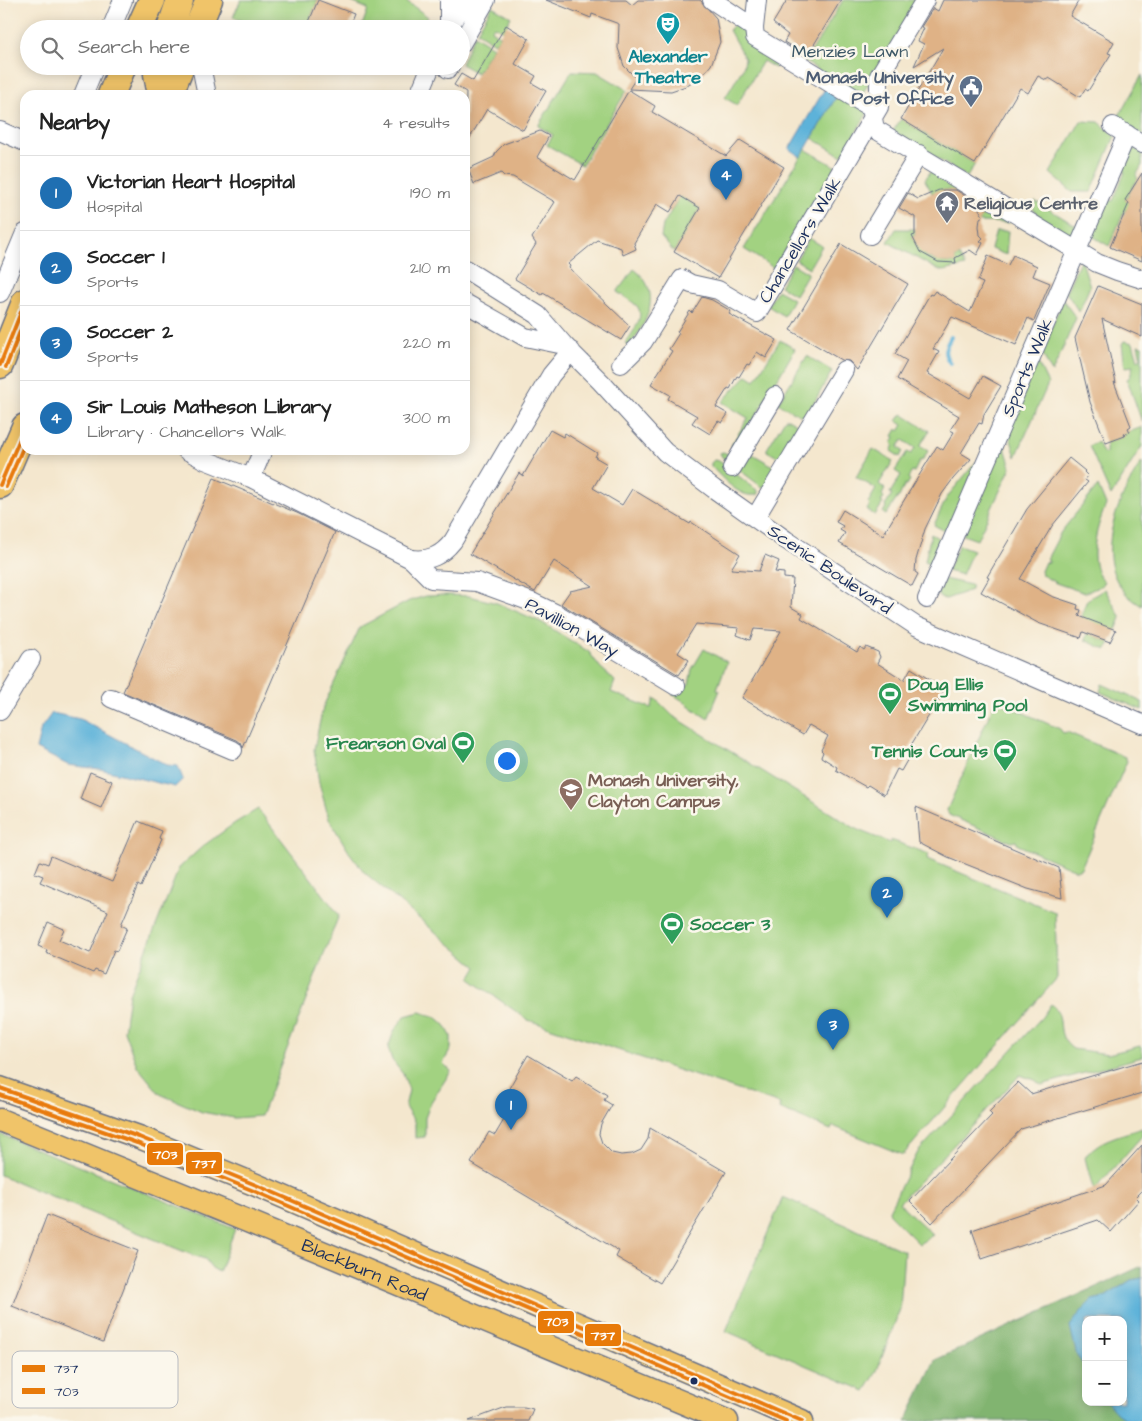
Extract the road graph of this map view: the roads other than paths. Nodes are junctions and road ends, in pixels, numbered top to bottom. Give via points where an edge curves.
1 (123, 0) edge
2 (134, 0) edge
3 (152, 0) edge
4 (180, 0) edge
5 (449, 0) edge
6 (467, 0) edge
7 (486, 0) edge
8 (712, 0) edge
9 (756, 0) edge
10 (925, 0) edge
11 (115, 20) edge
12 (134, 20) edge
13 (143, 20) edge
14 (173, 20) edge
15 (448, 20) edge
16 (452, 20) edge
17 (470, 28) edge
18 (754, 28) junction
19 (91, 75) edge
20 (119, 75) edge
21 (157, 75) edge
22 (177, 75) edge
23 (202, 75) edge
24 (436, 75) edge
25 (85, 90) edge
26 (113, 90) edge
27 (160, 90) edge
28 (171, 90) edge
29 (206, 90) edge
30 (423, 90) edge
31 (872, 112) junction
32 (0, 131) edge
33 (20, 140) edge
34 (1142, 144) edge
35 (919, 154) junction
36 (870, 235) dead end
37 (1077, 249) junction
38 (18, 266) edge
39 (471, 273) edge
40 (1142, 279) edge
41 (0, 293) edge
42 (470, 306) edge
43 (20, 315) edge
44 (20, 333) edge
45 (567, 348) junction
46 (621, 364) dead end
47 (0, 366) edge
48 (844, 370) dead end
49 (0, 374) edge
50 (775, 396) dead end
51 (20, 439) edge
52 (196, 455) edge
53 (260, 455) edge
54 (732, 468) dead end
55 (251, 478) junction
56 (0, 485) edge
57 (755, 518) junction
58 (412, 559) junction
59 (927, 599) dead end
60 (31, 659) dead end
61 (676, 686) dead end
62 (111, 698) dead end
63 (0, 711) edge
64 (1142, 724) edge
65 (233, 750) dead end
66 (0, 1088) edge
67 (0, 1120) edge
68 (265, 1189) junction
69 (254, 1223) junction
70 (727, 1421) edge
71 (802, 1421) edge

1 - 11 street
2 - 12 street
3 - 13 highway
4 - 14 highway
5 - 15 street
6 - 16 street
7 - 17 street
8 - 18 street
9 - 18 street
10 - 31 street, Chancellors Walk via 879,76 879,107
18 - 31 street via 756,38
19 - 25 street
20 - 26 highway
21 - 27 highway
22 - 28 highway
23 - 29 street
24 - 30 street
31 - 35 street via 875,128
31 - 46 street, Chancellors Walk via 757,313 718,290 682,279 643,342
32 - 33 street
34 - 37 street, Sports Walk via 1120,130
35 - 36 street
35 - 37 street
37 - 40 street via 1105,266
37 - 59 street, Sports Walk
38 - 41 street
39 - 45 street, Scenic Boulevard via 538,315
42 - 45 street via 525,337
43 - 47 highway
44 - 49 highway
45 - 57 street, Scenic Boulevard via 665,452
45 - 58 street via 453,541 426,560
48 - 57 street
50 - 54 street
51 - 56 highway
52 - 55 street
53 - 55 street
55 - 58 street
57 - 64 street, Scenic Boulevard via 916,626
58 - 61 street, Pavillion Way via 431,580 477,582 557,614
60 - 63 street
62 - 65 street
66 - 68 main road, Blackburn Road via 139,1137
67 - 69 main road, Blackburn Road
68 - 69 main road
68 - 71 main road, Blackburn Road
69 - 70 main road, Blackburn Road

